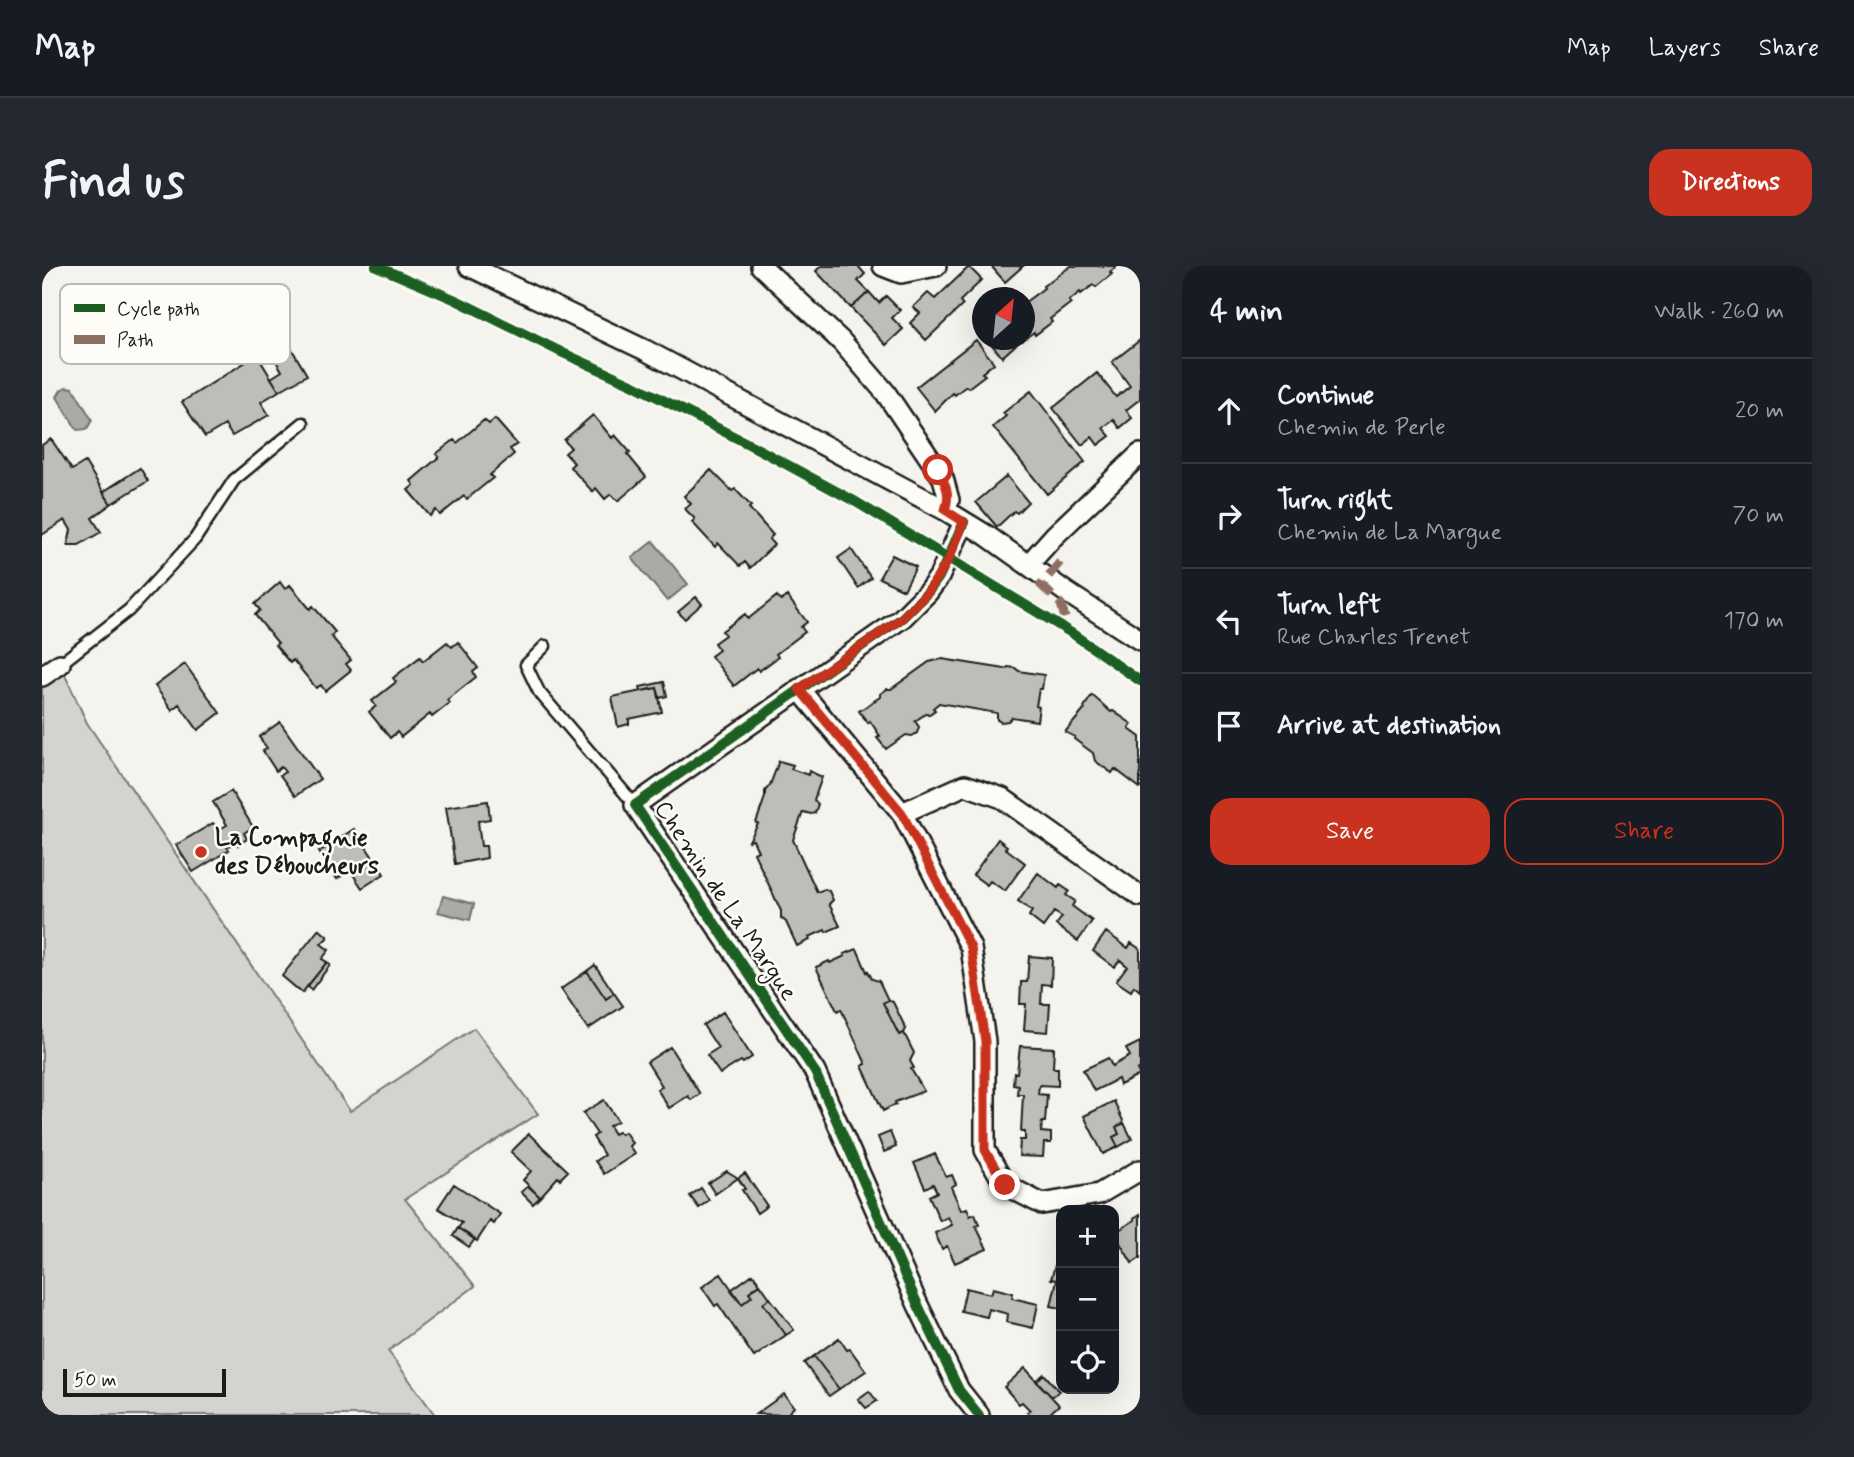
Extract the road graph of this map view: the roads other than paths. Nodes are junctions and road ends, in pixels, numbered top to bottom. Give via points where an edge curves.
1 (469, 266) edge
2 (761, 266) edge
3 (883, 266) edge
4 (936, 266) edge
5 (303, 423) dead end
6 (1140, 454) edge
7 (945, 510) junction
8 (964, 522) junction
9 (1028, 565) junction
10 (1140, 640) edge
11 (545, 646) dead end
12 (60, 664) joint
13 (42, 676) edge
14 (799, 689) junction
15 (635, 805) junction
16 (902, 813) junction
17 (1140, 896) edge
18 (1140, 1170) edge
19 (979, 1415) edge

1 - 7 street via 645,350
2 - 7 street via 841,341 884,392 943,478 949,500
3 - 4 street via 901,273
5 - 12 lane via 234,480 195,539 129,610
6 - 9 street
7 - 8 street
8 - 9 street
8 - 14 street, Chemin de La Margue via 949,559 928,592 902,618
9 - 10 street
11 - 15 lane via 526,666 540,692
12 - 13 street
14 - 15 street, Chemin de La Margue
14 - 16 street
15 - 19 street, Chemin de La Margue via 815,1072 917,1303 960,1390
16 - 17 street via 964,785 1002,799
16 - 18 street via 971,948 985,1041 985,1150 1005,1185 1042,1204 1099,1194

